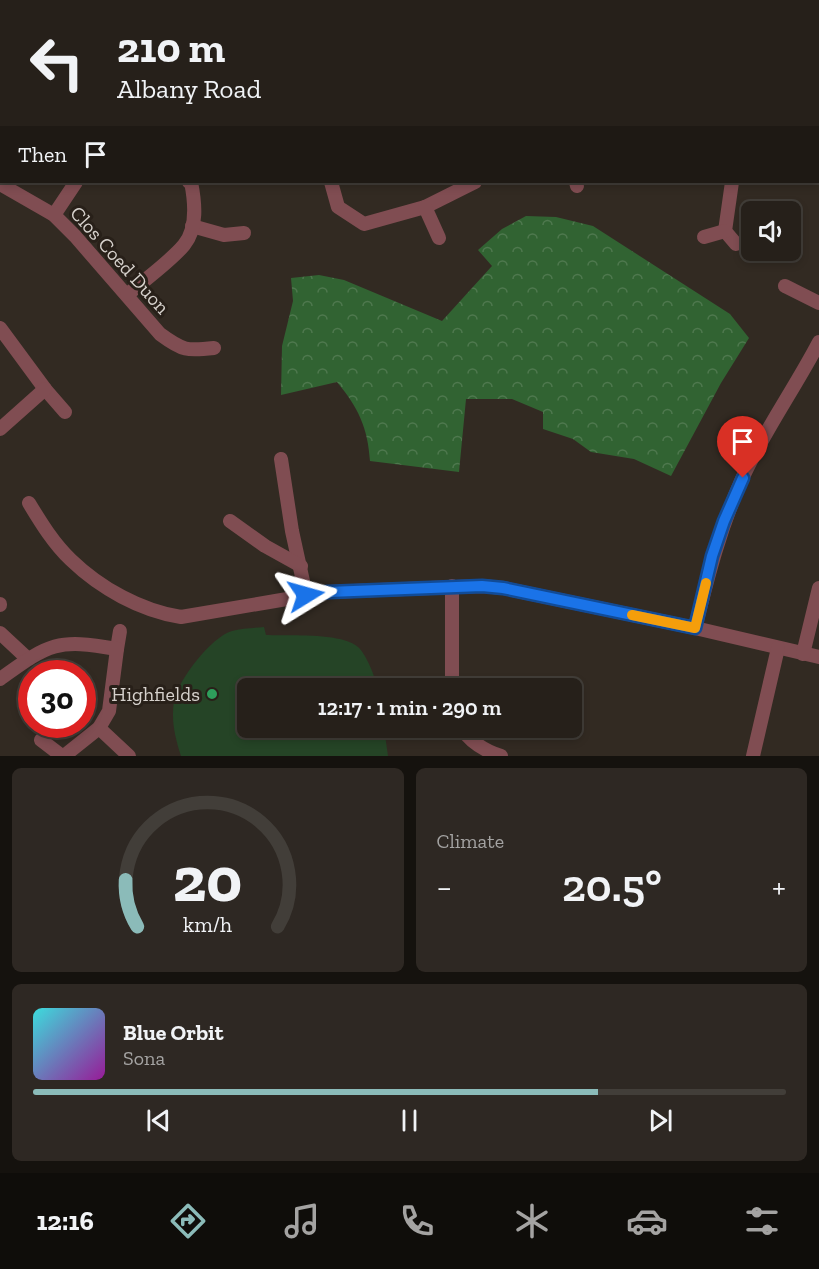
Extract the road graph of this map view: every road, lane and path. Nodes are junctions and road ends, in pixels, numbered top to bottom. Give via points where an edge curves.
1 (75, 183) edge
2 (191, 183) edge
3 (331, 183) edge
4 (473, 183) edge
5 (732, 183) edge
6 (0, 184) edge
7 (425, 207) junction
8 (54, 215) junction
9 (192, 226) junction
10 (725, 231) junction
11 (244, 233) dead end
12 (704, 237) dead end
13 (439, 238) dead end
14 (736, 244) dead end
15 (785, 286) dead end
16 (127, 295) junction
17 (819, 303) edge
18 (0, 327) edge
19 (214, 348) dead end
20 (817, 351) edge
21 (45, 389) junction
22 (65, 412) dead end
23 (2, 421) edge
24 (281, 459) dead end
25 (29, 503) dead end
26 (230, 521) dead end
27 (300, 566) junction
28 (452, 586) junction
29 (819, 588) edge
30 (306, 595) junction
31 (695, 628) junction
32 (120, 631) dead end
33 (0, 633) edge
34 (778, 648) junction
35 (117, 649) junction
36 (803, 654) junction
37 (819, 657) edge
38 (28, 660) joint
39 (18, 667) edge
40 (452, 678) edge
41 (0, 679) edge
42 (99, 728) junction
43 (470, 738) edge
44 (41, 740) dead end
45 (63, 756) edge
46 (129, 756) edge
47 (501, 756) edge
48 (753, 756) edge

1 - 8 street
2 - 9 street via 196,203
3 - 7 street via 338,207 364,224
4 - 7 street
5 - 10 street
6 - 8 street, Clos Coed Duon
7 - 13 street
8 - 16 street, Clos Coed Duon
9 - 11 street via 224,235
9 - 16 street via 185,244
10 - 12 street
10 - 14 street
15 - 17 street
16 - 19 street, Clos Coed Duon via 160,334 175,345 188,350
18 - 21 street
20 - 31 street via 763,437 729,511 712,556
21 - 22 street
21 - 23 street
24 - 27 street
25 - 30 street via 69,559 122,596 159,613 181,616
26 - 27 street
27 - 30 street
28 - 30 street
28 - 31 street via 503,588
28 - 40 street
29 - 36 street
31 - 34 street
32 - 35 street
33 - 38 street
34 - 36 street
34 - 48 street
35 - 38 street via 65,644 46,648
35 - 42 street via 109,711
36 - 37 street
39 - 41 street
42 - 45 street
42 - 46 street
43 - 47 street
44 - 45 street

